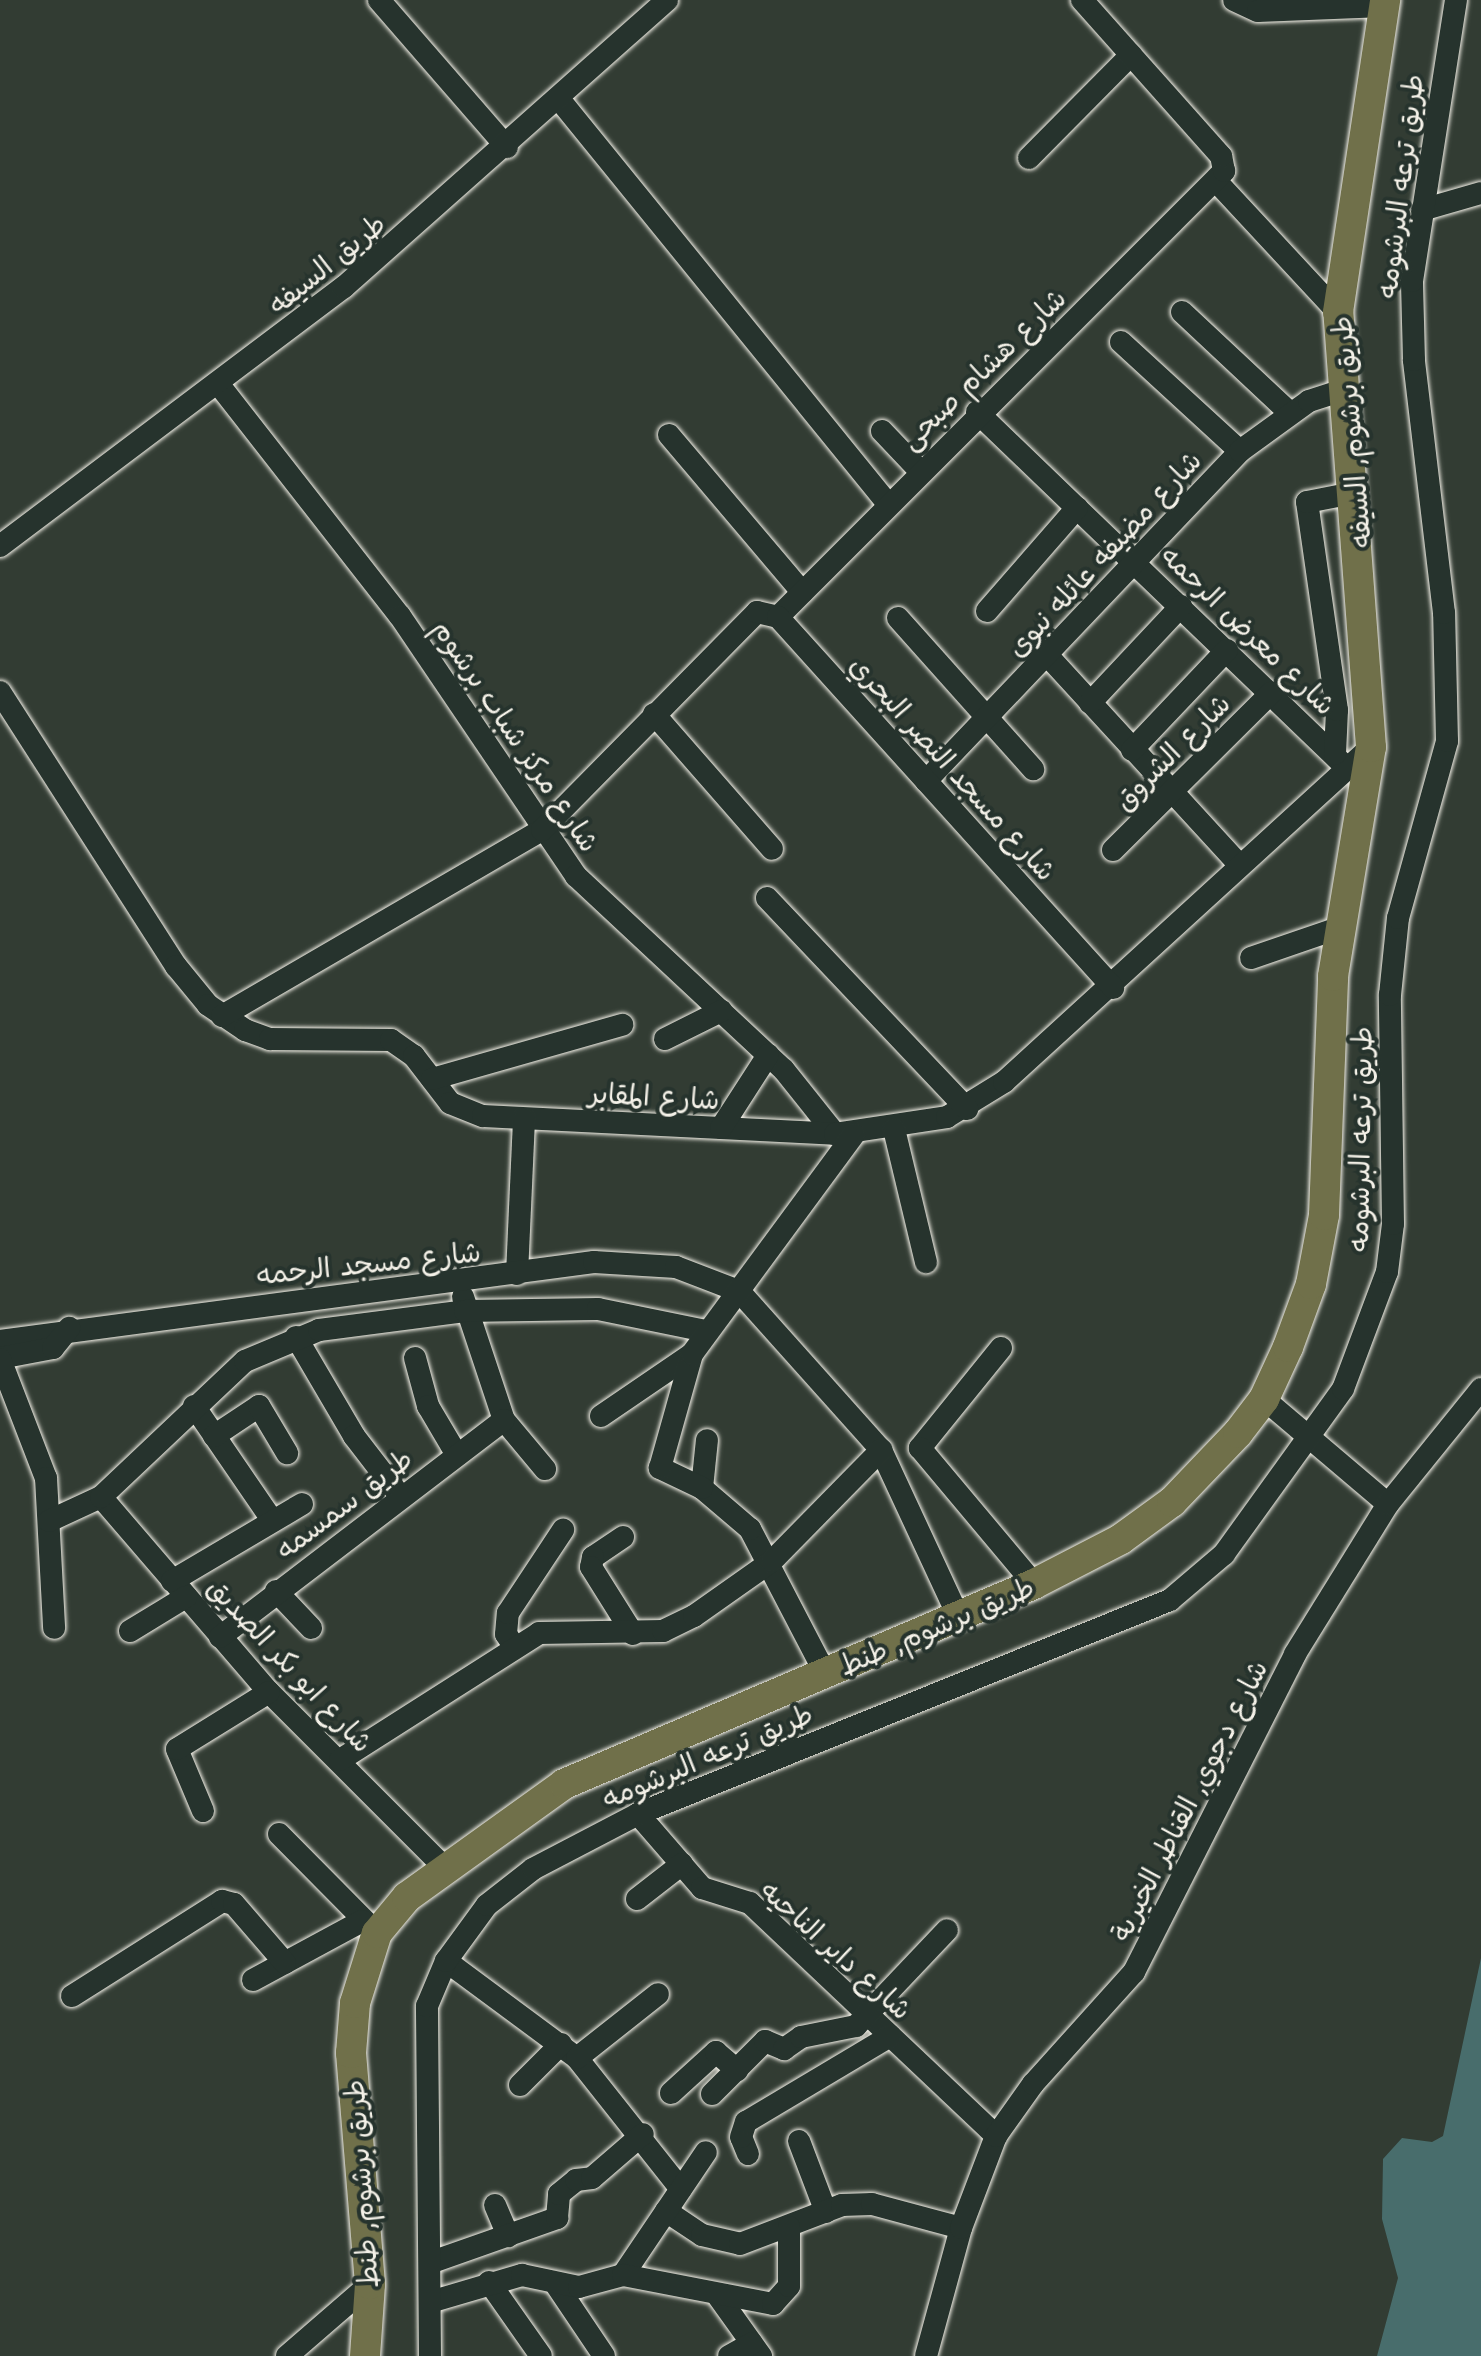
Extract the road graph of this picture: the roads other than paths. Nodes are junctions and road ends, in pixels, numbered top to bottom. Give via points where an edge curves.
1 (379, 0) edge
2 (668, 0) edge
3 (1082, 0) edge
4 (1234, 0) edge
5 (1456, 0) edge
6 (1367, 3) edge
7 (1131, 56) junction
8 (558, 99) junction
9 (507, 147) junction
10 (1029, 158) dead end
11 (1221, 172) junction
12 (1481, 193) edge
13 (1422, 210) junction
14 (1182, 312) dead end
15 (1338, 312) junction
16 (1122, 342) dead end
17 (220, 386) junction
18 (1342, 390) junction
19 (977, 412) junction
20 (1290, 413) junction
21 (882, 431) dead end
22 (670, 434) dead end
23 (1240, 451) junction
24 (919, 470) junction
25 (1353, 493) junction
26 (888, 504) junction
27 (1077, 508) junction
28 (0, 546) edge
29 (1139, 563) junction
30 (802, 592) junction
31 (1181, 606) junction
32 (987, 611) dead end
33 (778, 618) junction
34 (898, 618) dead end
35 (1227, 650) junction
36 (1048, 656) junction
37 (0, 692) edge
38 (1271, 693) junction
39 (1090, 703) junction
40 (654, 714) junction
41 (990, 717) junction
42 (1371, 747) junction
43 (1132, 750) junction
44 (1341, 760) junction
45 (1033, 769) dead end
46 (926, 780) junction
47 (1172, 794) junction
48 (542, 830) junction
49 (772, 849) dead end
50 (1113, 850) dead end
51 (1238, 863) junction
52 (767, 898) dead end
53 (1338, 928) junction
54 (1251, 958) dead end
55 (1113, 988) junction
56 (721, 1011) junction
57 (222, 1016) junction
58 (622, 1024) dead end
59 (665, 1039) dead end
60 (768, 1054) junction
61 (432, 1079) junction
62 (966, 1109) junction
63 (524, 1120) junction
64 (721, 1128) junction
65 (894, 1129) junction
66 (844, 1134) junction
67 (926, 1262) dead end
68 (517, 1274) junction
69 (461, 1284) junction
70 (739, 1291) junction
71 (465, 1310) junction
72 (69, 1328) junction
73 (706, 1330) junction
74 (296, 1337) junction
75 (0, 1341) edge
76 (1001, 1348) dead end
77 (692, 1354) junction
78 (415, 1358) dead end
79 (0, 1359) edge
80 (1481, 1389) edge
81 (1264, 1399) junction
82 (194, 1406) junction
83 (601, 1416) dead end
84 (504, 1420) junction
85 (214, 1436) junction
86 (1313, 1439) junction
87 (707, 1440) dead end
88 (881, 1450) junction
89 (287, 1453) dead end
90 (457, 1454) junction
91 (545, 1469) dead end
92 (702, 1488) junction
93 (102, 1497) junction
94 (401, 1497) junction
95 (302, 1504) dead end
96 (1388, 1504) junction
97 (272, 1520) junction
98 (49, 1522) junction
99 (563, 1530) dead end
100 (623, 1537) dead end
101 (772, 1560) junction
102 (1034, 1584) junction
103 (179, 1589) junction
104 (276, 1591) junction
105 (958, 1616) junction
106 (54, 1628) dead end
107 (311, 1628) dead end
108 (130, 1631) dead end
109 (632, 1634) junction
110 (220, 1637) junction
111 (514, 1646) junction
112 (824, 1671) junction
113 (269, 1692) junction
114 (340, 1760) junction
115 (203, 1811) dead end
116 (638, 1814) junction
117 (279, 1834) dead end
118 (682, 1864) junction
119 (443, 1866) junction
120 (636, 1899) dead end
121 (369, 1927) junction
122 (947, 1930) dead end
123 (446, 1961) junction
124 (285, 1963) junction
125 (252, 1980) dead end
126 (658, 1994) dead end
127 (72, 1996) dead end
128 (867, 2014) junction
129 (890, 2036) junction
130 (569, 2051) junction
131 (737, 2070) junction
132 (520, 2085) dead end
133 (671, 2093) dead end
134 (712, 2094) dead end
135 (643, 2134) junction
136 (996, 2136) junction
137 (799, 2141) dead end
138 (706, 2152) dead end
139 (748, 2154) dead end
140 (681, 2189) junction
141 (495, 2205) dead end
142 (666, 2212) junction
143 (826, 2212) junction
144 (789, 2227) junction
145 (962, 2228) junction
146 (508, 2236) junction
147 (432, 2262) junction
148 (622, 2276) junction
149 (489, 2282) junction
150 (370, 2284) junction
151 (558, 2286) junction
152 (718, 2296) junction
153 (430, 2302) junction
154 (756, 2350) edge
155 (288, 2356) edge
156 (365, 2356) edge
157 (430, 2356) edge
158 (541, 2356) edge
159 (604, 2356) edge
160 (729, 2356) edge
161 (926, 2356) edge

1 - 9 street
2 - 8 street, طريق السيفه
3 - 7 street
4 - 6 street via 1258,11
5 - 13 street, طريق ترعه البرشومه
6 - 15 main road, طريق برشوم, السيفه
7 - 10 street
7 - 11 street
8 - 9 street, طريق السيفه
8 - 26 street
9 - 17 street, طريق السيفه
11 - 15 street
11 - 19 street, شارع هشام صبحى
12 - 13 street
13 - 86 street, طريق ترعه البرشومه via 1412,324 1444,613 1447,742 1398,918 1390,996 1393,1224 1387,1272 1344,1388
14 - 20 street
15 - 18 main road, طريق برشوم, السيفه
16 - 23 street
17 - 28 street, طريق السيفه
17 - 48 street, شارع مركز شباب برشوم via 422,646
18 - 20 street, شارع مضيفه عائله نبوى
18 - 25 main road, طريق برشوم, السيفه
19 - 24 street, شارع هشام صبحى
19 - 27 street, شارع معرض الرحمه
20 - 23 street, شارع مضيفه عائله نبوى
21 - 24 street
22 - 30 street
23 - 29 street, شارع مضيفه عائله نبوى
24 - 26 street, شارع هشام صبحى
25 - 42 main road, طريق برشوم, السيفه
25 - 44 street via 1307,502
26 - 30 street, شارع هشام صبحى
27 - 29 street, شارع معرض الرحمه
27 - 32 street
29 - 31 street, شارع معرض الرحمه
29 - 36 street, شارع مضيفه عائله نبوى
30 - 33 street, شارع هشام صبحى
31 - 35 street, شارع معرض الرحمه
31 - 39 street
33 - 40 street via 757,612 741,622
33 - 46 street, شارع مسجد النصر البحري
34 - 41 street
35 - 38 street, شارع معرض الرحمه
35 - 43 street
36 - 39 street
36 - 41 street, شارع مضيفه عائله نبوى
37 - 57 street, شارع المقابر via 166,952
38 - 44 street, شارع معرض الرحمه
38 - 47 street, شارع الشروق
39 - 43 street
40 - 48 street
40 - 49 street
41 - 45 street
41 - 46 street, شارع مضيفه عائله نبوى
42 - 44 street, شارع المقابر
42 - 53 main road, طريق برشوم, طنط
43 - 47 street
44 - 51 street, شارع المقابر
46 - 55 street, شارع مسجد النصر البحري
47 - 50 street, شارع الشروق
47 - 51 street
48 - 56 street, شارع مركز شباب برشوم via 576,876
48 - 57 street
51 - 55 street, شارع المقابر
52 - 62 street
53 - 54 street
53 - 81 main road, طريق برشوم, طنط via 1324,1215 1311,1284
55 - 62 street, شارع المقابر
56 - 59 street
56 - 60 street, شارع مركز شباب برشوم
57 - 61 street, شارع المقابر via 270,1039 392,1040
58 - 61 street
60 - 64 street
60 - 66 street, شارع مركز شباب برشوم
61 - 63 street, شارع المقابر via 466,1112
62 - 65 street, شارع المقابر
63 - 64 street, شارع المقابر
63 - 68 street
64 - 66 street, شارع المقابر
65 - 66 street, شارع المقابر
65 - 67 street
66 - 70 street
68 - 69 street, شارع مسجد الرحمه
68 - 70 street, شارع مسجد الرحمه via 638,1261 676,1267
69 - 71 street
69 - 72 street, شارع مسجد الرحمه
70 - 73 street
70 - 88 street
71 - 73 street via 637,1312
71 - 74 street
71 - 84 street
72 - 75 street, شارع مسجد الرحمه
72 - 79 street via 53,1348
73 - 77 street
74 - 82 street via 245,1361
74 - 94 street via 354,1436
76 - 102 street via 920,1448
77 - 83 street
77 - 92 street via 661,1470
78 - 90 street via 428,1406
79 - 98 street via 38,1446
80 - 96 street, شارع دجوي, القناطر الخيرية
81 - 86 street
81 - 102 main road, طريق برشوم, طنط via 1172,1502 1122,1539
82 - 85 street
82 - 93 street
84 - 90 street, طريق سمسمه
84 - 91 street
85 - 89 street via 259,1406
85 - 97 street
86 - 96 street
86 - 116 street, طريق ترعه البرشومه via 1224,1554 1170,1600
87 - 92 street
88 - 101 street
88 - 105 street
90 - 94 street, طريق سمسمه
92 - 101 street via 737,1515
93 - 98 street
93 - 103 street, شارع ابو بكر الصديق
94 - 104 street, طريق سمسمه
95 - 97 street
96 - 136 street, شارع دجوي, القناطر الخيرية via 1246,1743 1134,1972 1033,2084
97 - 103 street
98 - 106 street
99 - 111 street via 508,1612 504,1626
100 - 109 street via 597,1554 591,1567
101 - 109 street via 694,1616 664,1631
101 - 112 street
102 - 105 main road, طريق برشوم, طنط
103 - 108 street
103 - 110 street, شارع ابو بكر الصديق
104 - 107 street, شارع ابو بكر الصديق
104 - 110 street, طريق سمسمه
105 - 112 main road, طريق برشوم, طنط
109 - 111 street via 568,1628
110 - 113 street, شارع ابو بكر الصديق
111 - 114 street
112 - 119 main road, طريق برشوم, طنط via 564,1784
113 - 114 street, شارع ابو بكر الصديق
113 - 115 street via 177,1749
114 - 119 street, شارع ابو بكر الصديق
116 - 118 street, شارع داير الناحيه
116 - 123 street, طريق ترعه البرشومه via 534,1869 487,1906
117 - 121 street
118 - 120 street
118 - 128 street, شارع داير الناحيه via 708,1893 750,1903
119 - 121 main road, طريق برشوم, طنط
121 - 124 street
121 - 150 main road, طريق برشوم, طنط via 351,2053
122 - 128 street
123 - 130 street
123 - 147 street, طريق ترعه البرشومه via 427,2006 425,2040
124 - 125 street
124 - 127 street via 234,1904 222,1901
126 - 130 street
128 - 129 street, شارع داير الناحيه
128 - 131 street via 844,2033 801,2037 784,2049 768,2040
129 - 136 street, شارع داير الناحيه
129 - 139 street via 746,2122 741,2136
130 - 132 street
130 - 135 street
131 - 133 street via 716,2052
131 - 134 street
135 - 140 street
135 - 146 street via 592,2178 574,2180 559,2194 557,2218
136 - 145 street, شارع دجوي, القناطر الخيرية
137 - 143 street
138 - 140 street
140 - 142 street
141 - 146 street
142 - 144 street via 721,2242 740,2244
142 - 148 street
143 - 144 street
143 - 145 street via 872,2204
144 - 152 street via 784,2298 772,2304
145 - 161 street, شارع دجوي, القناطر الخيرية
146 - 147 street
147 - 153 street, طريق ترعه البرشومه
148 - 151 street
148 - 152 street
149 - 151 street via 522,2276
149 - 153 street
149 - 158 street
150 - 155 street
150 - 156 main road, طريق برشوم, طنط
151 - 159 street
152 - 154 street
153 - 157 street, طريق ترعه البرشومه
154 - 160 street

